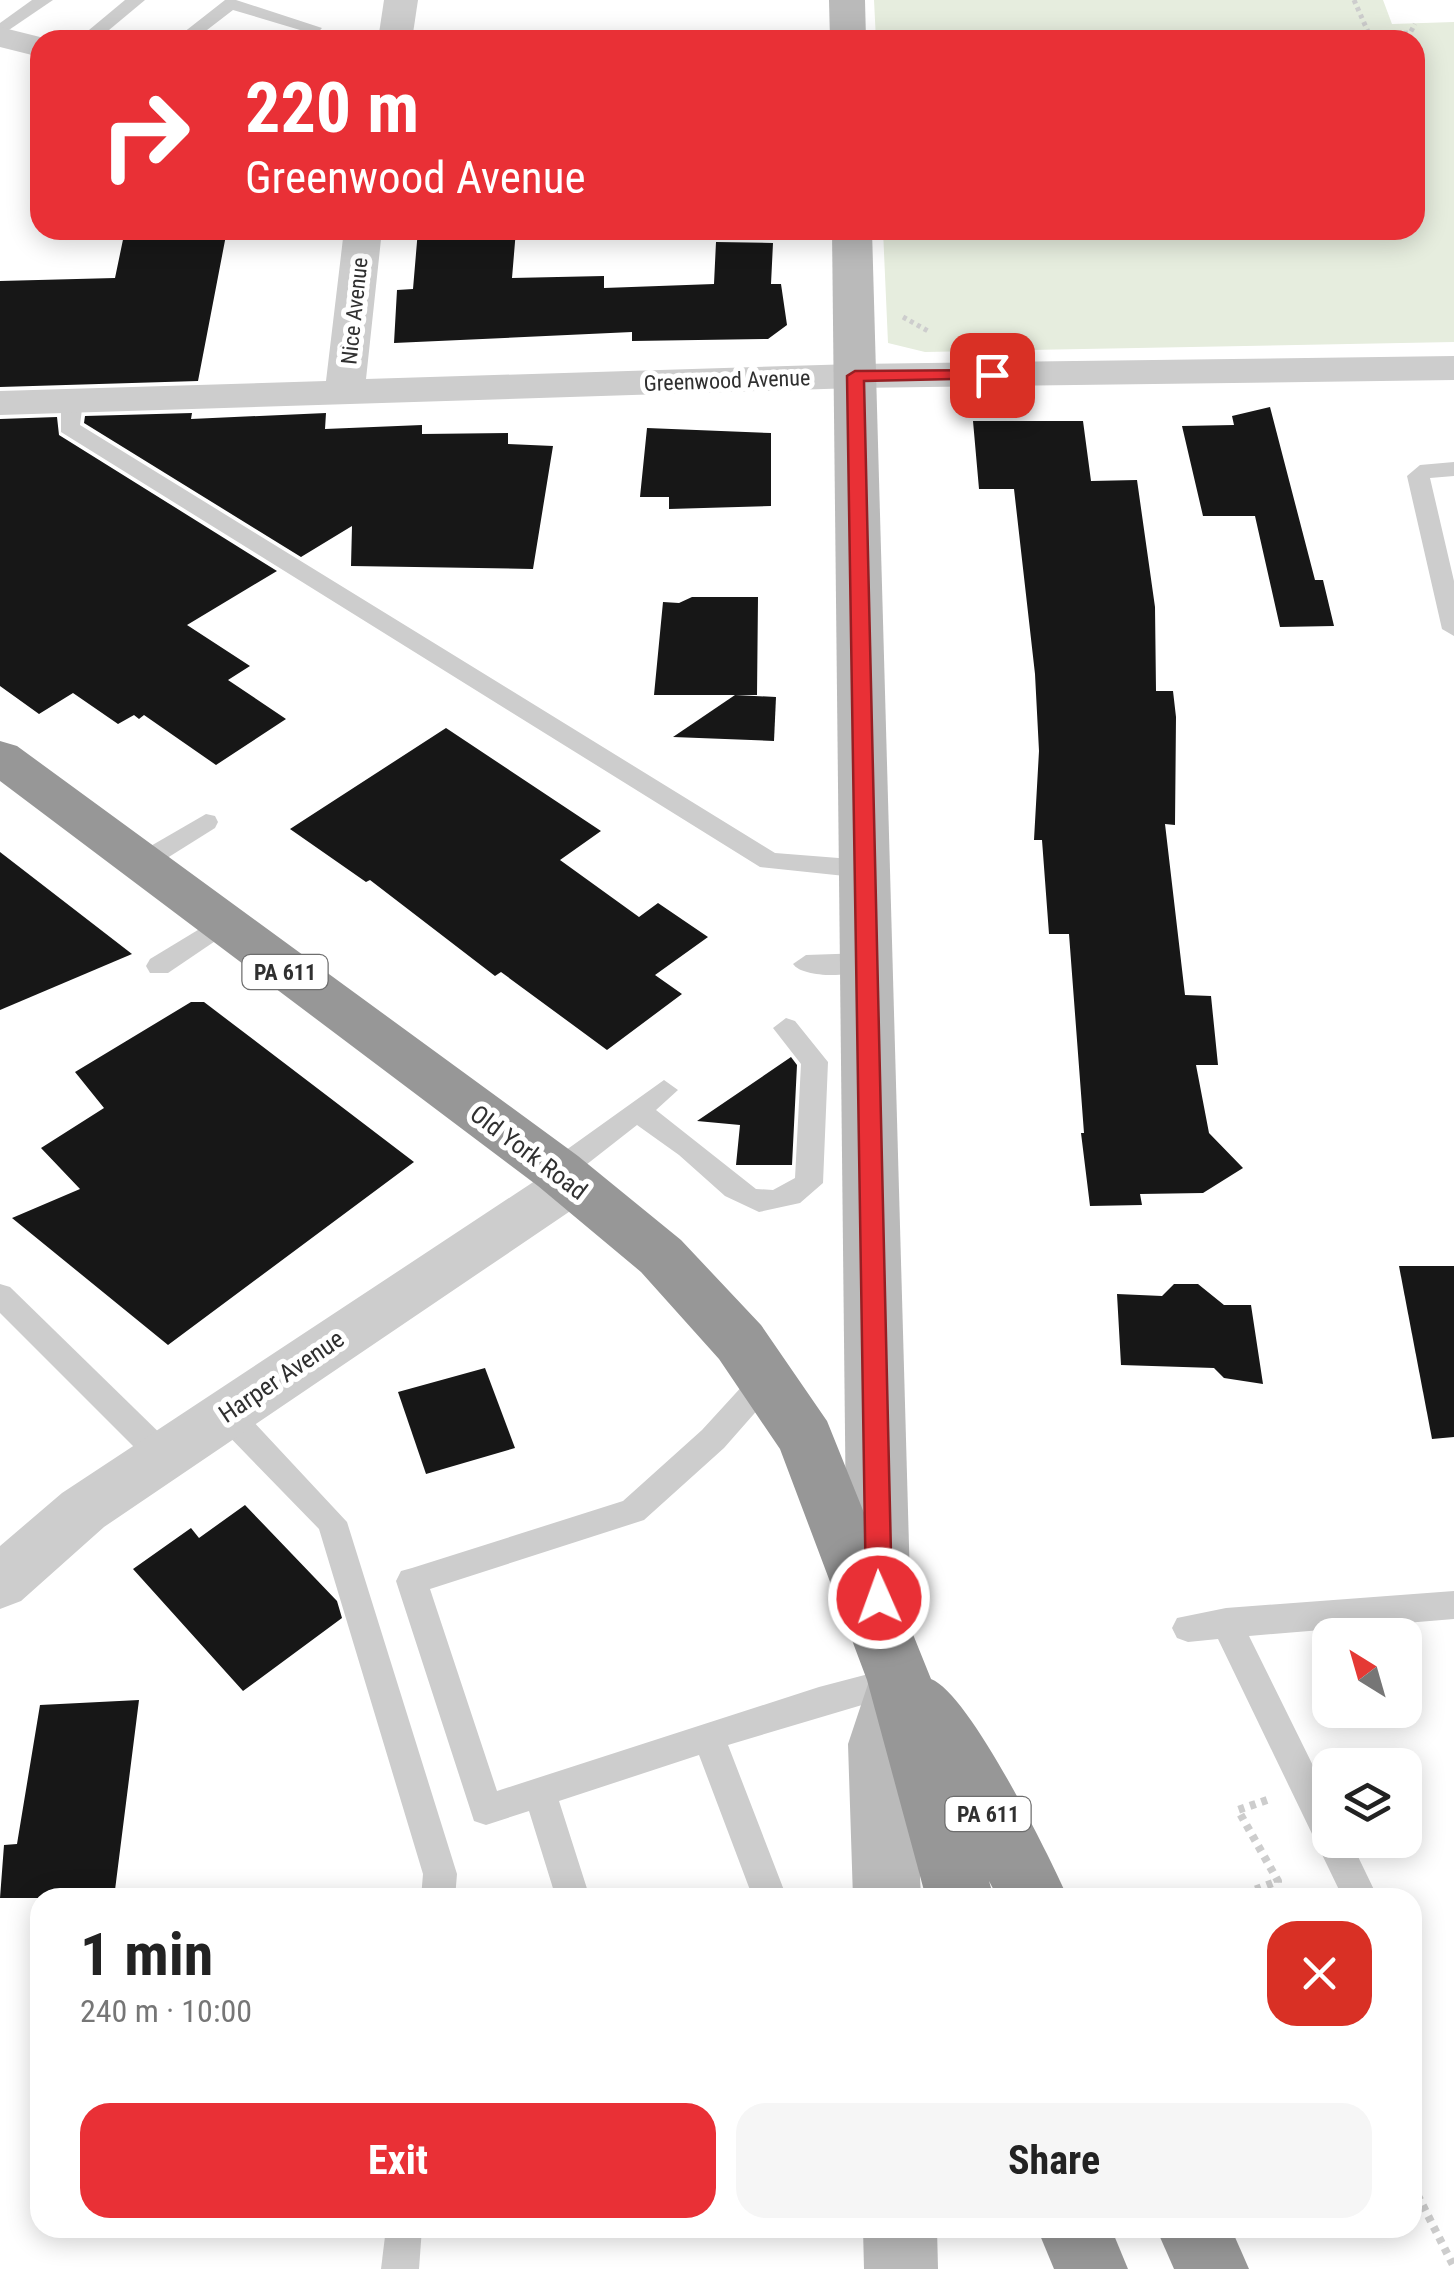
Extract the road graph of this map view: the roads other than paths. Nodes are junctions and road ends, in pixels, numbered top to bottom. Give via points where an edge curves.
1 (44, 0) edge
2 (136, 0) edge
3 (401, 0) edge
4 (848, 0) edge
5 (98, 30) edge
6 (197, 30) edge
7 (312, 30) edge
8 (396, 30) edge
9 (848, 30) edge
10 (0, 34) edge
11 (30, 44) edge
12 (361, 240) edge
13 (852, 240) edge
14 (1454, 368) edge
15 (855, 376) junction
16 (344, 392) junction
17 (72, 401) junction
18 (0, 404) edge
19 (1454, 469) edge
20 (1454, 629) edge
21 (5, 766) edge
22 (206, 822) dead end
23 (139, 864) junction
24 (864, 869) junction
25 (221, 926) junction
26 (160, 966) dead end
27 (786, 1028) dead end
28 (664, 1090) dead end
29 (637, 1111) junction
30 (565, 1177) junction
31 (0, 1295) edge
32 (766, 1380) junction
33 (226, 1412) junction
34 (163, 1456) junction
35 (0, 1583) edge
36 (1454, 1604) edge
37 (1226, 1622) junction
38 (1188, 1628) dead end
39 (889, 1655) junction
40 (709, 1737) junction
41 (540, 1793) junction
42 (1312, 1798) edge
43 (1341, 1858) edge
44 (439, 1888) edge
45 (569, 1888) edge
46 (766, 1888) edge
47 (886, 1888) edge
48 (957, 1888) edge
49 (1029, 1888) edge
50 (1356, 1888) edge
51 (403, 2238) edge
52 (900, 2238) edge
53 (1078, 2238) edge
54 (1198, 2238) edge
55 (400, 2269) edge
56 (901, 2269) edge
57 (1091, 2269) edge
58 (1212, 2269) edge

1 - 10 lane
2 - 5 lane
3 - 8 street
4 - 9 main road
6 - 7 lane via 230,4
10 - 11 street
12 - 16 street, Nice Avenue
13 - 15 main road
14 - 15 street, Greenwood Avenue
15 - 16 street, Greenwood Avenue
15 - 24 main road
16 - 17 street, Greenwood Avenue via 251,385
17 - 18 street, Greenwood Avenue
17 - 24 lane via 69,427 769,861
19 - 20 lane via 1418,476
21 - 23 highway, Old York Road / PA 611
22 - 23 lane
23 - 25 highway, Old York Road / PA 611
24 - 39 main road via 836,963
25 - 26 lane
25 - 30 highway, Old York Road / PA 611
27 - 29 lane via 815,1062 808,1183 789,1198 764,1202 740,1196 697,1153
28 - 29 lane
29 - 30 lane
30 - 32 highway, Old York Road / PA 611 via 661,1256
30 - 33 street, Harper Avenue
31 - 34 lane
32 - 39 highway, Old York Road / PA 611 via 806,1439
32 - 41 lane via 714,1439 633,1511 412,1581 486,1810
33 - 34 street, Harper Avenue
33 - 44 lane via 332,1522 440,1874
34 - 35 street, Harper Avenue via 83,1510
36 - 37 lane
37 - 38 lane
37 - 42 lane
39 - 40 lane
39 - 47 main road via 881,1744
39 - 48 highway, Old York Road / PA 611
39 - 49 highway, Old York Road / PA 611 via 943,1730
40 - 41 lane
40 - 46 lane
41 - 45 lane
43 - 50 lane
51 - 55 lane
52 - 56 main road
53 - 57 highway
54 - 58 highway

